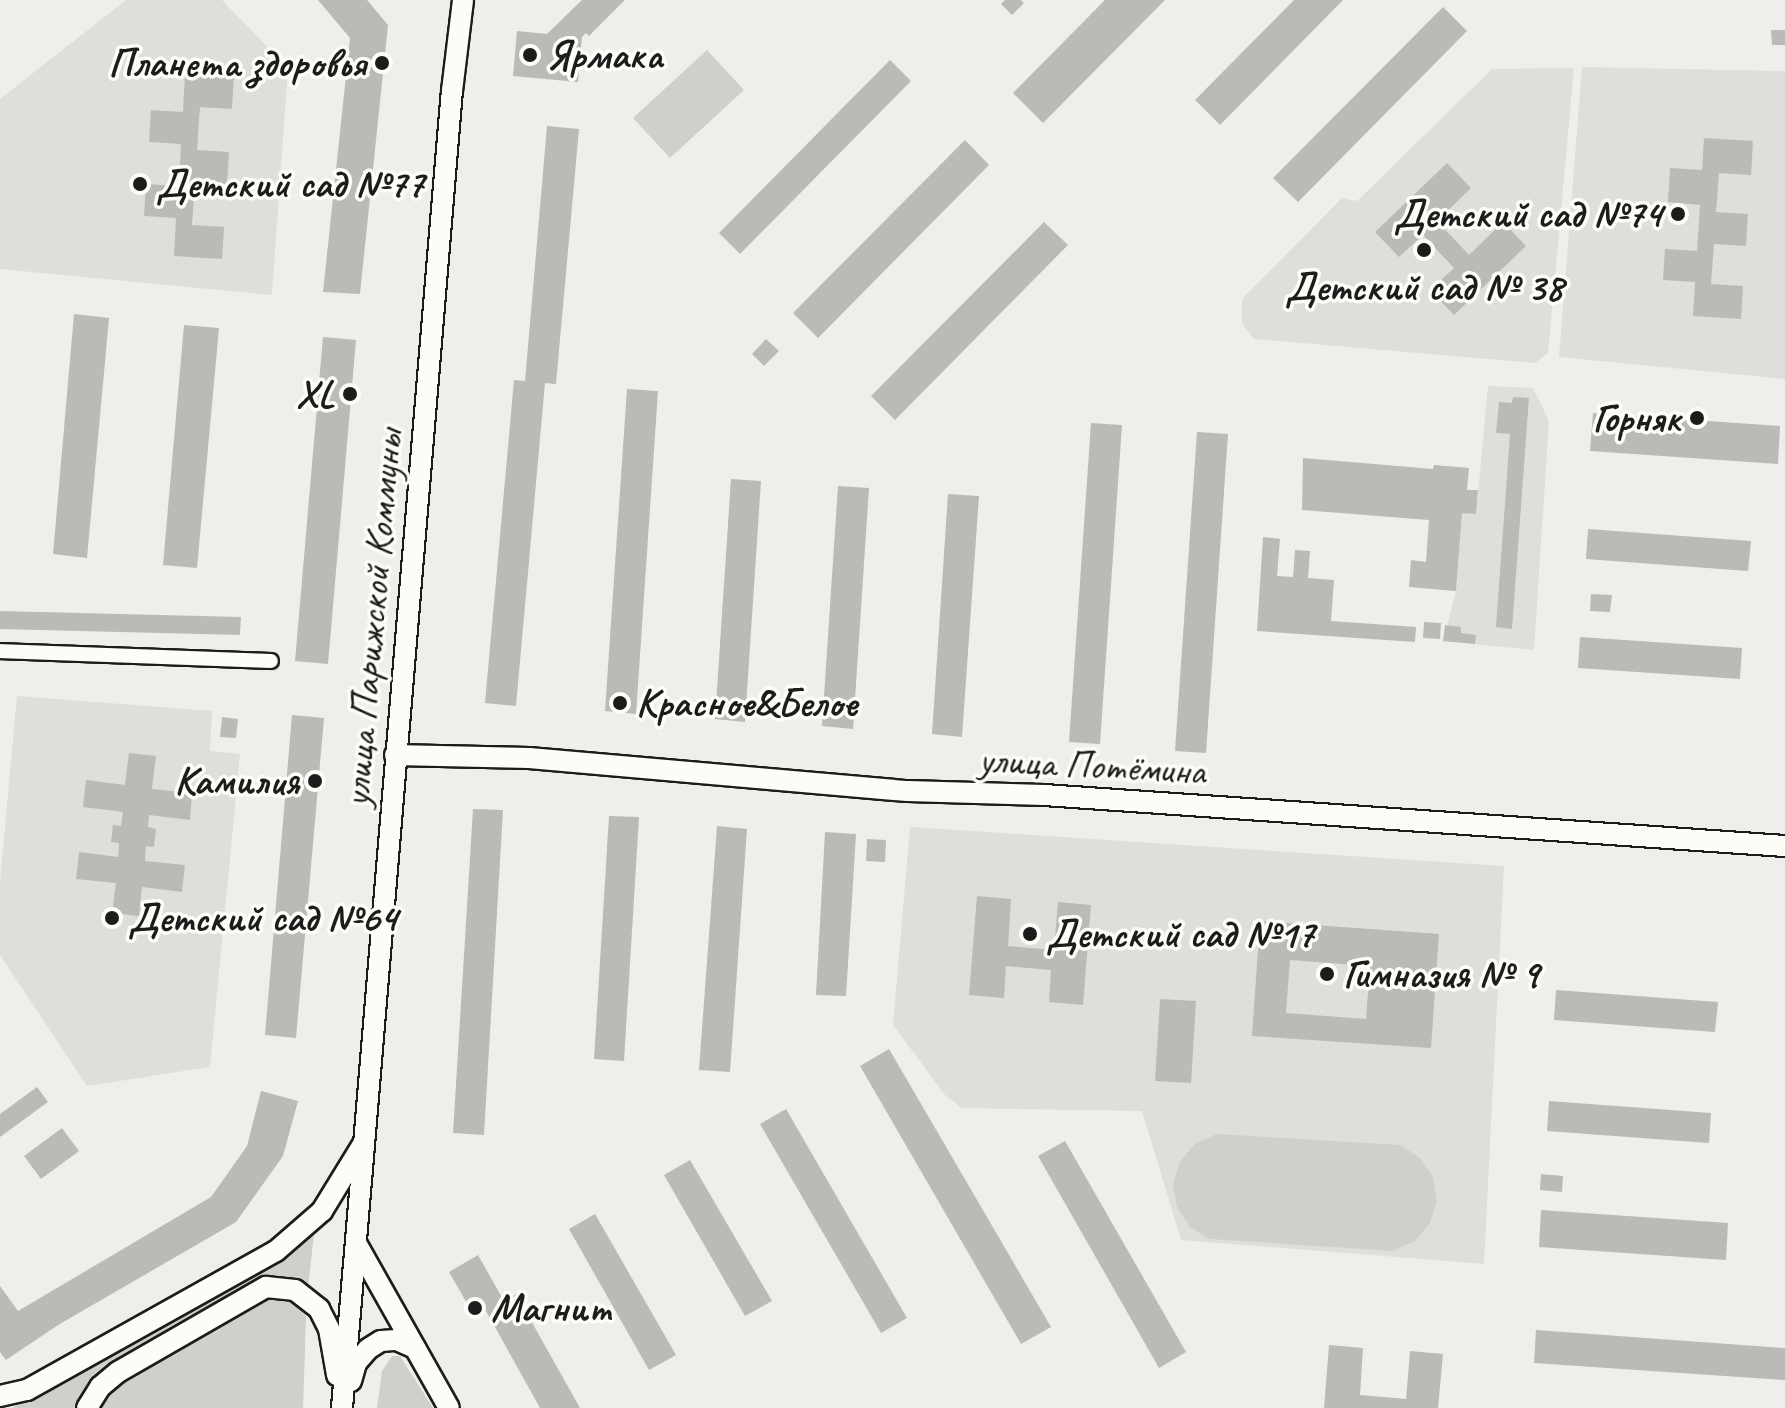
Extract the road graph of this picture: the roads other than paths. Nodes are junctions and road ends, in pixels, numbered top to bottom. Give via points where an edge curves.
1 (447, 0) edge
2 (463, 0) edge
3 (459, 28) junction
4 (0, 651) edge
5 (271, 661) dead end
6 (395, 755) junction
7 (1785, 846) edge
8 (365, 1141) junction
9 (356, 1243) junction
10 (415, 1348) junction
11 (0, 1396) edge
12 (87, 1408) edge
13 (342, 1408) edge
14 (449, 1408) edge

1 - 3 main road
2 - 3 main road, улица Парижской Коммуны
3 - 6 main road, улица Парижской Коммуны
4 - 5 street
6 - 7 main road, улица Потёмина via 529,758 908,791 1044,795
6 - 8 main road, улица Парижской Коммуны
8 - 9 main road, улица Парижской Коммуны
8 - 11 main road via 322,1211 276,1251 27,1390
9 - 10 main road
9 - 13 main road, улица Парижской Коммуны
10 - 13 main road via 397,1340 368,1349 356,1363
10 - 14 main road
12 - 13 main road via 118,1372 266,1287 295,1290 319,1309 335,1354

